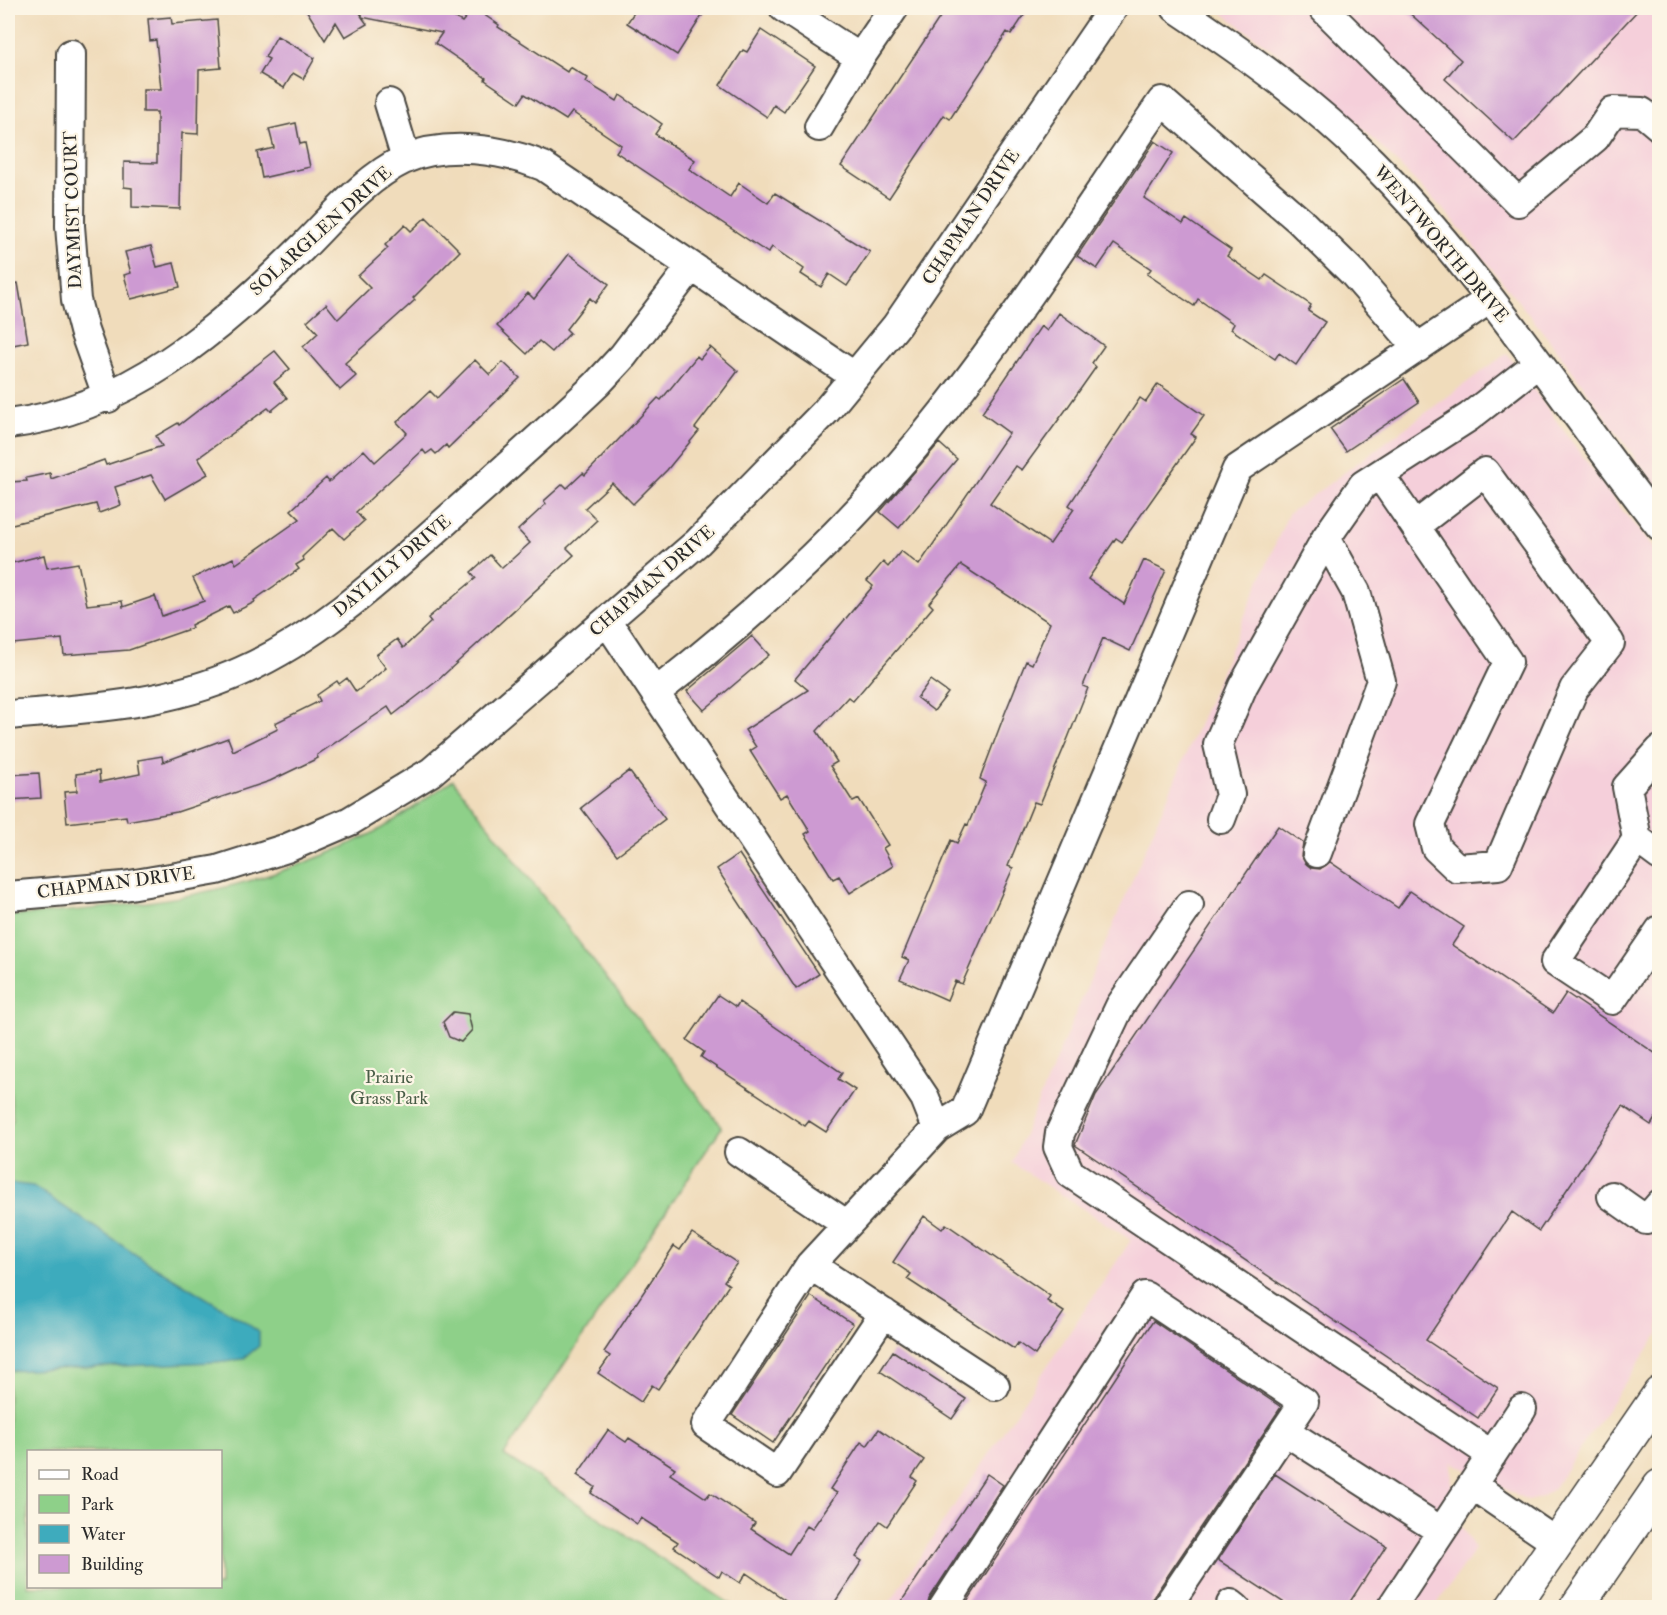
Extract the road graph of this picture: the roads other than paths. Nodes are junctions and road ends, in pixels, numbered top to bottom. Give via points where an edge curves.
1 (784, 8) edge
2 (894, 8) edge
3 (1113, 8) edge
4 (1176, 8) edge
5 (1323, 8) edge
6 (71, 54) dead end
7 (860, 58) junction
8 (389, 103) dead end
9 (819, 127) dead end
10 (1659, 127) edge
11 (406, 159) junction
12 (691, 267) junction
13 (1490, 299) junction
14 (1418, 348) junction
15 (1537, 364) junction
16 (854, 376) junction
17 (108, 398) junction
18 (8, 424) edge
19 (1380, 475) junction
20 (1415, 526) junction
21 (1659, 526) edge
22 (1326, 538) junction
23 (607, 621) junction
24 (655, 693) junction
25 (8, 715) edge
26 (1659, 750) edge
27 (1221, 819) dead end
28 (1652, 846) edge
29 (1317, 853) dead end
30 (8, 896) edge
31 (1189, 905) dead end
32 (1659, 930) edge
33 (937, 1128) junction
34 (739, 1152) dead end
35 (1612, 1196) dead end
36 (1659, 1204) edge
37 (846, 1224) junction
38 (810, 1265) junction
39 (884, 1313) junction
40 (995, 1386) dead end
41 (1659, 1393) edge
42 (1522, 1408) dead end
43 (1285, 1431) junction
44 (1492, 1455) junction
45 (1472, 1485) junction
46 (1659, 1486) edge
47 (1441, 1532) junction
48 (1557, 1543) junction
49 (943, 1608) edge
50 (1166, 1608) edge
51 (1390, 1608) edge
52 (1512, 1608) edge
53 (1576, 1608) edge

1 - 7 street
2 - 7 street
3 - 16 street, CHAPMAN DRIVE via 897,326
4 - 13 street, WENTWORTH DRIVE via 1263,68 1336,129 1410,201
5 - 10 street via 1518,202 1594,138 1613,111 1642,112
6 - 17 street, DAYMIST COURT via 70,226 76,300
7 - 9 street
8 - 11 street
11 - 12 street, SOLARGLEN DRIVE via 453,149 519,156 543,166
11 - 17 street, SOLARGLEN DRIVE via 370,183 192,346 163,368
12 - 16 street, SOLARGLEN DRIVE
12 - 25 street, DAYLILY DRIVE via 597,384 380,579 316,628 243,671 182,692 106,707
13 - 14 street
13 - 15 street, WENTWORTH DRIVE
14 - 24 street via 1353,273 1300,221 1162,101 981,361 902,460 792,578 716,646
14 - 33 street via 1237,469 965,1112
15 - 19 street via 1469,417
15 - 21 street, WENTWORTH DRIVE
16 - 23 street, CHAPMAN DRIVE via 746,496
17 - 18 street, SOLARGLEN DRIVE via 54,416
19 - 20 street
19 - 22 street via 1363,485
20 - 20 street via 1508,662 1430,824 1436,848 1457,868 1498,865 1574,689 1610,643 1485,472
22 - 27 street via 1243,686 1218,744 1230,795
22 - 29 street via 1356,592 1381,681
23 - 24 street
23 - 30 street, CHAPMAN DRIVE via 431,772 350,821 287,848 217,870 124,886
24 - 33 street via 925,1098
26 - 28 street via 1627,787
28 - 32 street via 1555,962 1612,1000
31 - 44 street via 1120,1006 1060,1133 1059,1147 1070,1173
33 - 37 street
34 - 37 street
35 - 36 street via 1646,1220
37 - 38 street
38 - 39 street
38 - 39 street via 706,1425 777,1473
39 - 40 street
41 - 48 highway
42 - 44 street
43 - 47 street
43 - 49 street via 1304,1402 1145,1296
43 - 50 street
44 - 45 street
45 - 47 street
45 - 48 street
46 - 53 highway
47 - 51 street
48 - 52 highway

